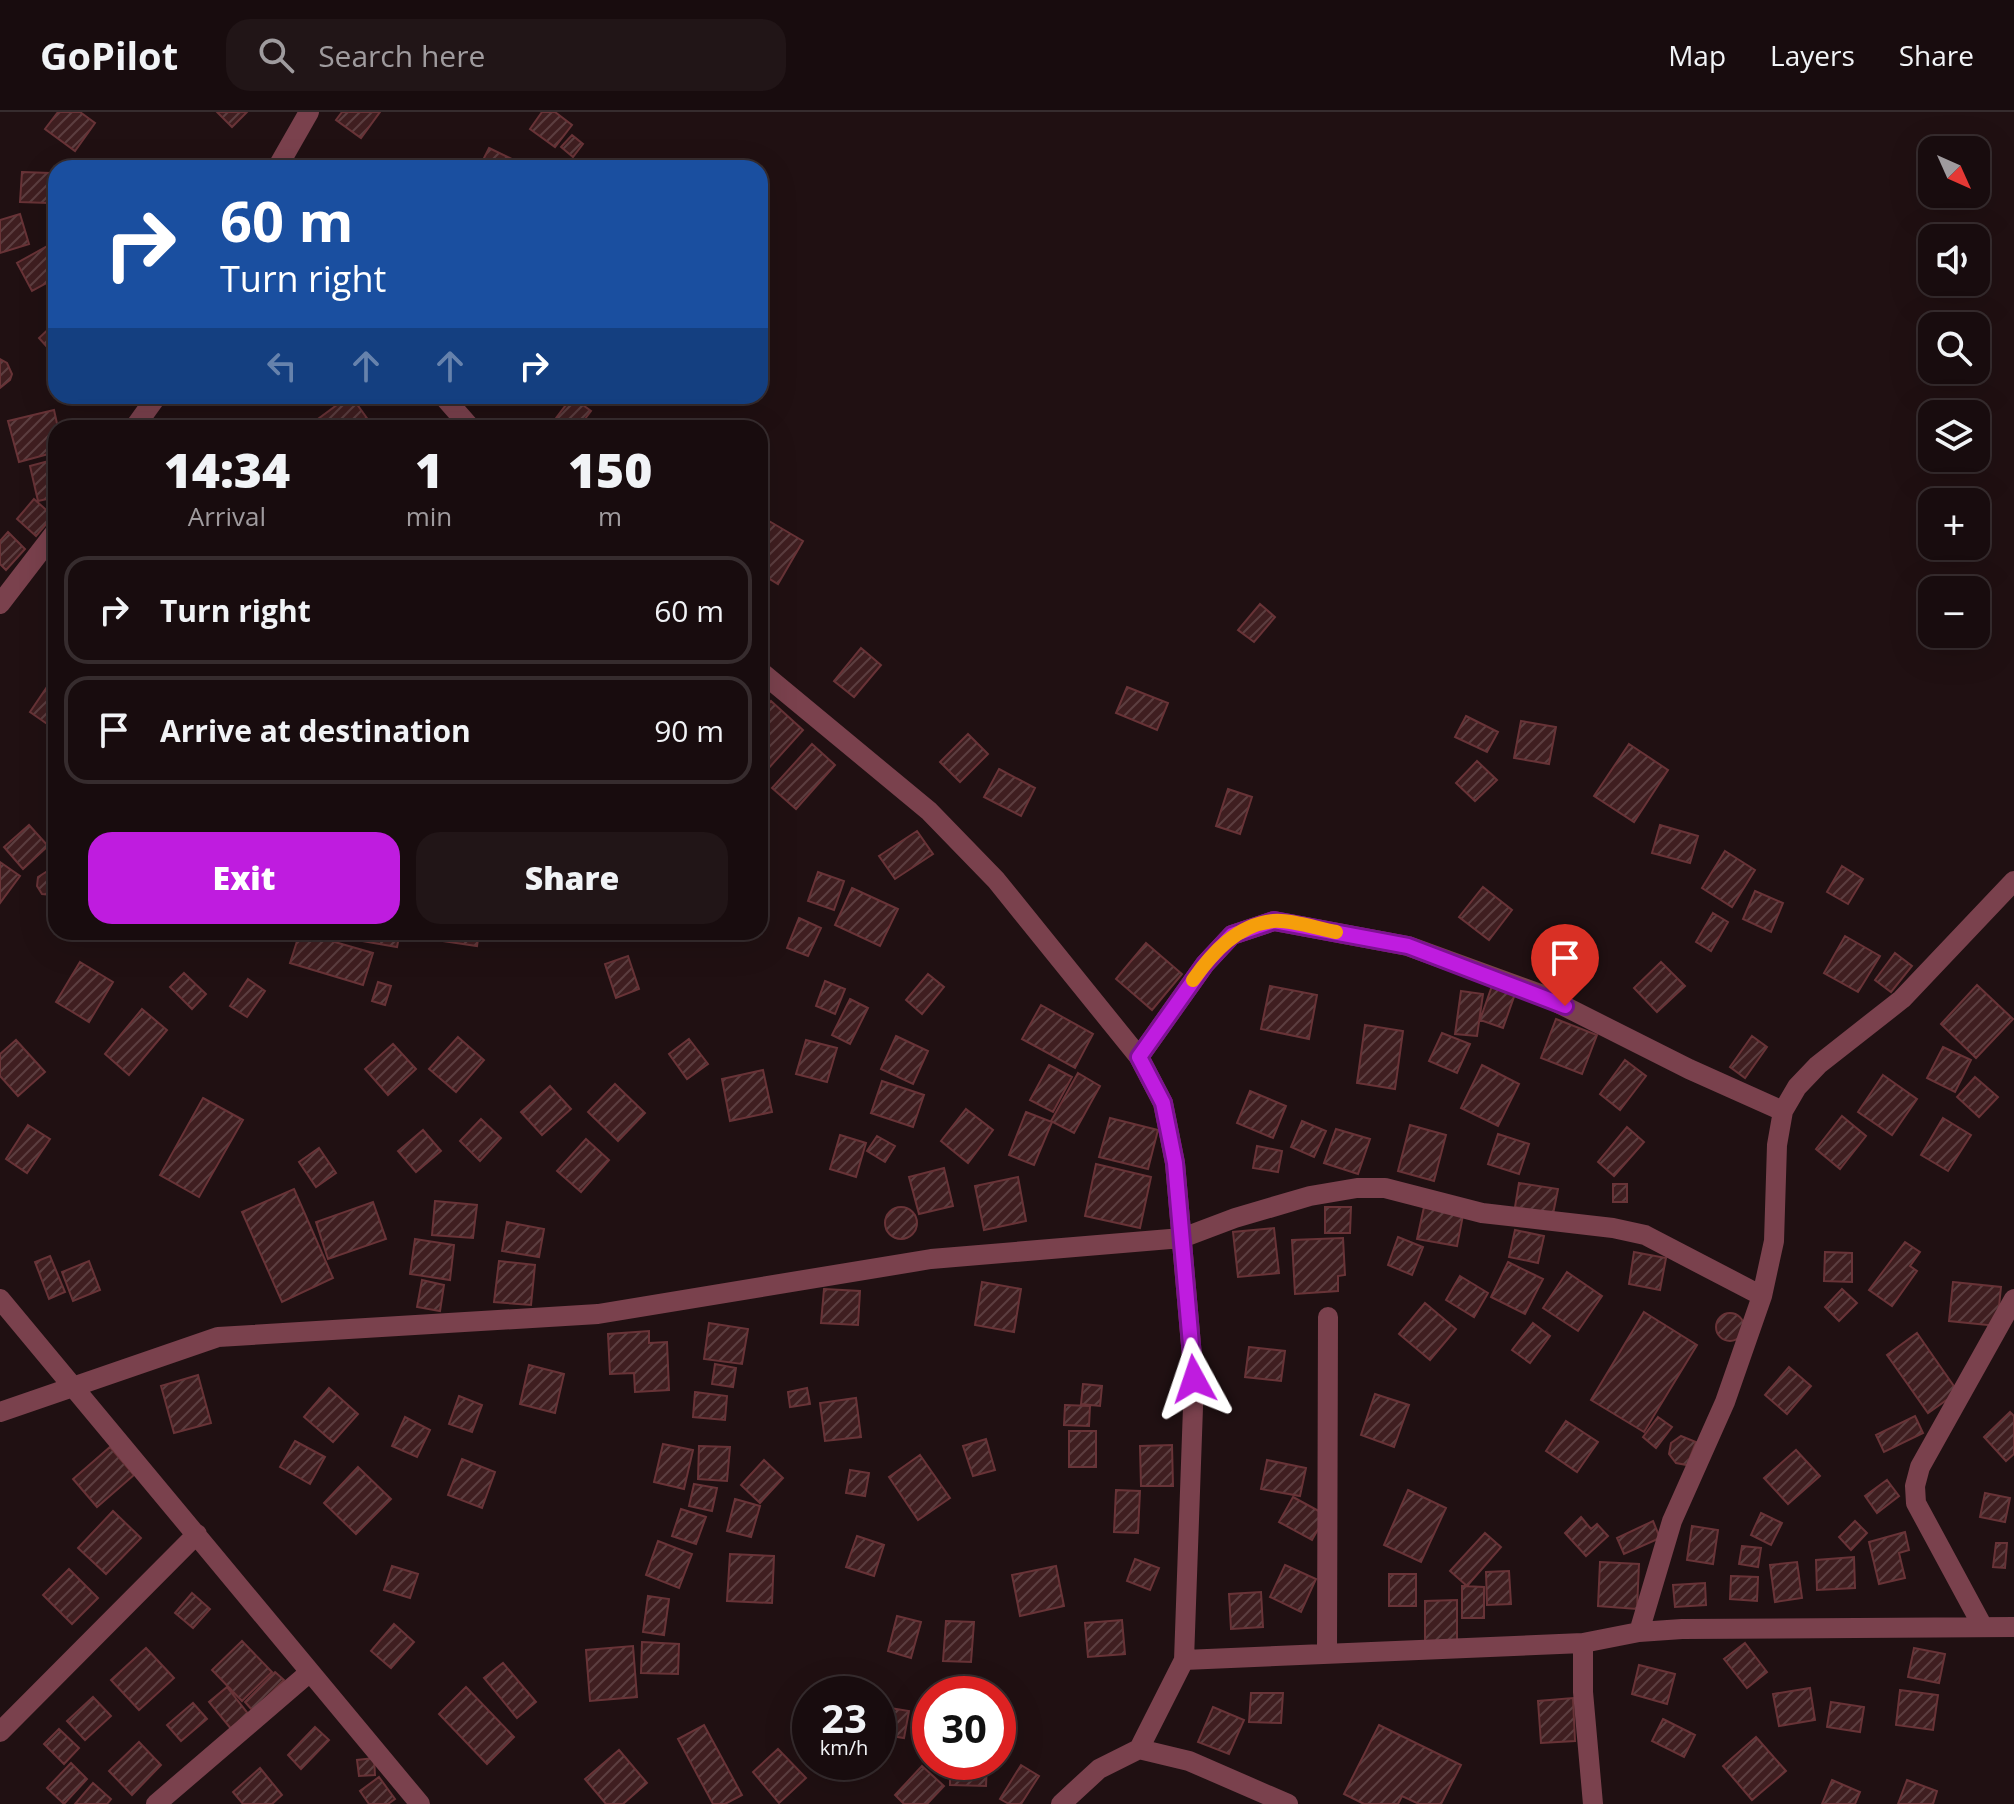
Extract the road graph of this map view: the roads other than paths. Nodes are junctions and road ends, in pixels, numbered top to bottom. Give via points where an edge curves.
1 (309, 112) edge
2 (288, 149) junction
3 (282, 160) edge
4 (295, 160) edge
5 (450, 404) edge
6 (464, 420) edge
7 (48, 541) edge
8 (0, 604) edge
9 (768, 678) edge
10 (2014, 881) edge
11 (1139, 1057) junction
12 (1783, 1111) junction
13 (1182, 1238) junction
14 (1762, 1296) junction
15 (0, 1299) edge
16 (2014, 1299) edge
17 (1328, 1317) dead end
18 (74, 1388) junction
19 (0, 1412) edge
20 (197, 1534) junction
21 (1983, 1627) junction
22 (2014, 1627) edge
23 (1639, 1632) junction
24 (1583, 1643) junction
25 (1327, 1654) junction
26 (1184, 1660) junction
27 (310, 1672) junction
28 (0, 1732) edge
29 (1139, 1749) junction
30 (418, 1803) edge
31 (156, 1804) edge
32 (1061, 1804) edge
33 (1288, 1804) edge
34 (1593, 1804) edge

1 - 2 street
2 - 3 street
2 - 4 street
5 - 6 street
7 - 8 street
9 - 11 street via 940,822 996,880
10 - 12 street via 1902,999 1818,1065
11 - 12 street via 1232,935 1274,921 1408,946 1540,994
11 - 13 street via 1163,1103
12 - 14 street via 1774,1241
13 - 14 street via 1310,1196 1385,1188 1482,1213 1645,1235
13 - 18 street via 931,1259 598,1314 218,1337
13 - 26 street via 1194,1379
14 - 23 street via 1725,1402 1672,1521
15 - 18 street
16 - 21 street via 1920,1467 1915,1486 1916,1503
17 - 25 street
18 - 19 street
18 - 20 street
20 - 27 street
20 - 28 street
21 - 22 street
21 - 23 street
23 - 24 street
24 - 25 street
24 - 34 street
25 - 26 street
26 - 29 street
27 - 30 street
27 - 31 street
29 - 32 street via 1099,1769
29 - 33 street via 1189,1761

